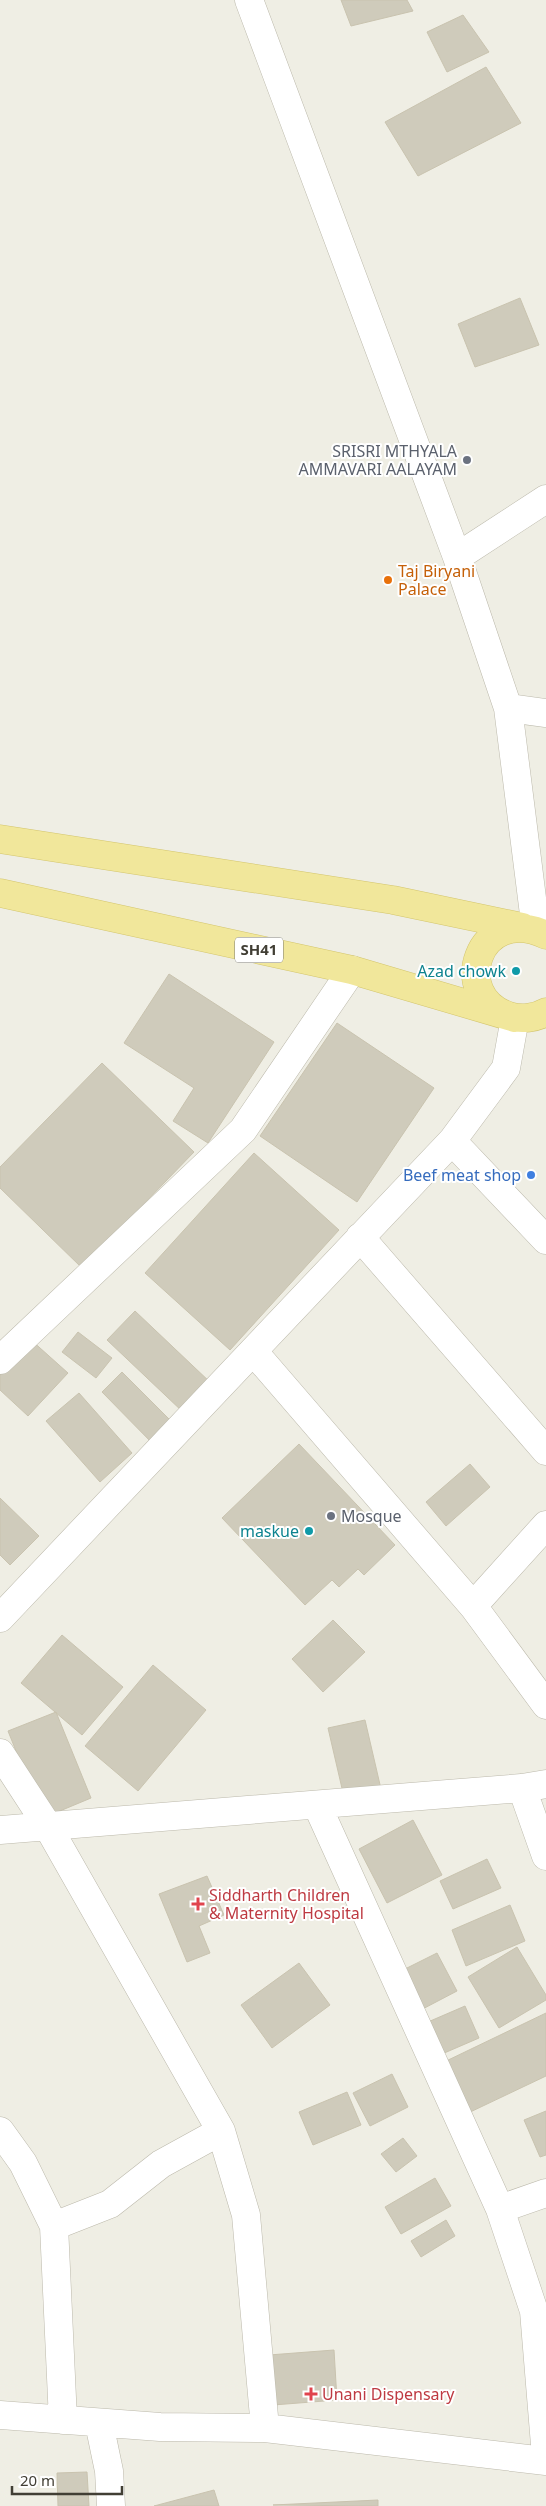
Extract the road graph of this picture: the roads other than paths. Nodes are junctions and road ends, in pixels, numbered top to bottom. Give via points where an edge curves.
1 (249, 0) edge
2 (546, 499) edge
3 (457, 557) junction
4 (508, 708) junction
5 (546, 713) edge
6 (0, 839) edge
7 (0, 893) edge
8 (535, 931) edge
9 (352, 970) junction
10 (545, 1013) edge
11 (515, 1018) junction
12 (452, 1141) junction
13 (360, 1237) junction
14 (546, 1240) edge
15 (252, 1351) junction
16 (0, 1360) edge
17 (546, 1451) edge
18 (546, 1525) edge
19 (473, 1606) junction
20 (0, 1618) edge
21 (546, 1705) edge
22 (0, 1754) edge
23 (534, 1786) edge
24 (317, 1805) junction
25 (47, 1825) junction
26 (0, 1830) edge
27 (546, 1856) edge
28 (0, 2131) edge
29 (221, 2131) junction
30 (546, 2193) edge
31 (500, 2209) junction
32 (54, 2226) junction
33 (540, 2311) edge
34 (0, 2415) edge
35 (63, 2420) junction
36 (99, 2423) junction
37 (265, 2428) junction
38 (546, 2459) edge
39 (111, 2506) edge

1 - 3 street
2 - 3 street
3 - 4 street
4 - 5 street
4 - 8 street
6 - 8 main road via 393,900
7 - 9 main road, SH41
8 - 11 main road via 506,929 483,947 477,961 476,977 488,1004
9 - 11 main road, SH41
9 - 16 street via 243,1130
10 - 11 main road, SH41
11 - 12 street via 506,1068
12 - 13 street
12 - 14 street
13 - 15 street
13 - 17 street
15 - 19 street
15 - 20 street
18 - 19 street
19 - 21 street
22 - 25 street
23 - 24 street
23 - 27 street
24 - 25 street
24 - 31 street
25 - 26 street
25 - 29 street
28 - 32 street via 22,2164
29 - 32 street via 161,2164 110,2204
29 - 37 street via 246,2215
30 - 31 street
31 - 33 street
32 - 35 street
33 - 38 street
34 - 35 street
35 - 36 street
36 - 37 street
36 - 39 street via 109,2471
37 - 38 street

